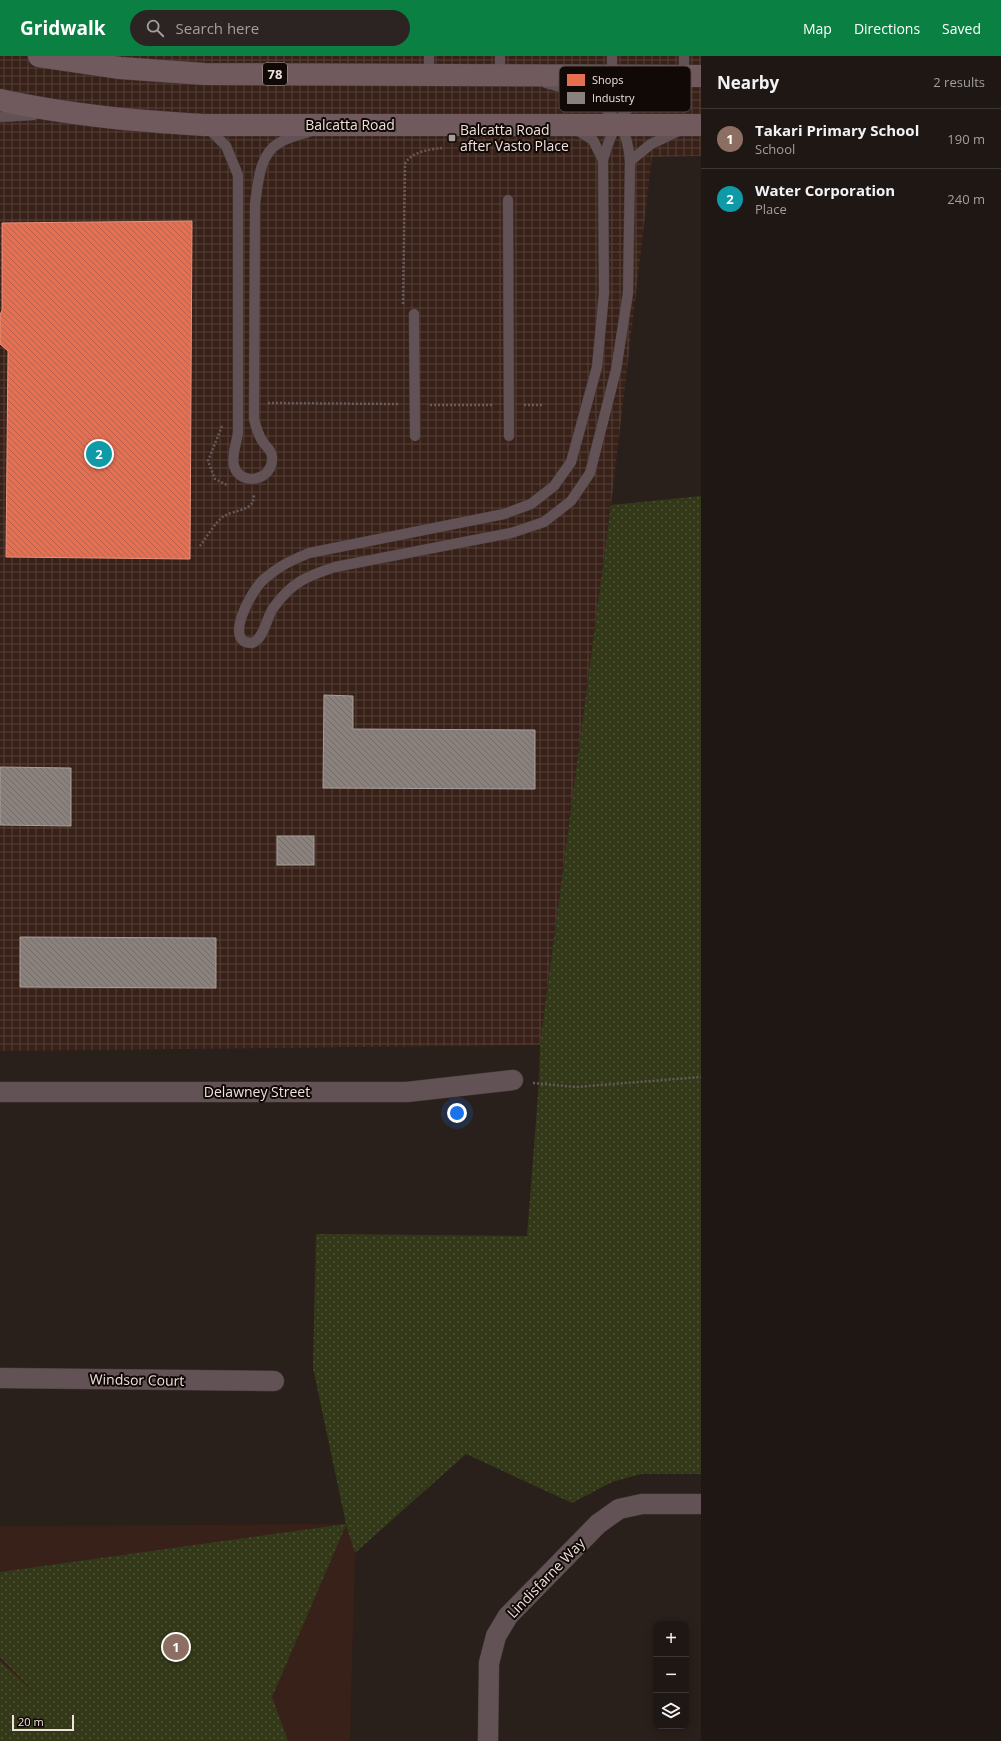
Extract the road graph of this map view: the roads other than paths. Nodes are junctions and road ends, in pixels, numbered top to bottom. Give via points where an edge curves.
1 (39, 56) edge
2 (429, 65) edge
3 (559, 67) edge
4 (504, 68) edge
5 (559, 86) edge
6 (0, 88) edge
7 (0, 100) edge
8 (39, 107) junction
9 (608, 112) edge
10 (626, 112) edge
11 (70, 114) junction
12 (0, 117) edge
13 (618, 124) junction
14 (204, 125) junction
15 (330, 125) junction
16 (568, 125) junction
17 (697, 125) edge
18 (603, 160) junction
19 (630, 161) junction
20 (508, 200) dead end
21 (414, 314) dead end
22 (415, 436) dead end
23 (509, 436) dead end
24 (513, 1080) road end
25 (0, 1092) edge
26 (0, 1378) edge
27 (274, 1381) dead end
28 (701, 1504) edge
29 (488, 1741) edge

1 - 2 main road, 78 via 120,68 204,74
2 - 4 main road, 78
3 - 4 main road, 78
4 - 5 lane
6 - 8 street
7 - 8 main road, Balcatta Road
8 - 11 main road, Balcatta Road
9 - 13 lane
10 - 13 lane
11 - 12 lane
11 - 14 main road, Balcatta Road via 137,122
13 - 16 main road, Balcatta Road
13 - 17 main road, Balcatta Road
13 - 18 lane via 608,140
13 - 19 lane via 628,142
14 - 15 main road, Balcatta Road
14 - 15 lane via 226,146 238,175 238,433 234,466 242,476 256,479 269,471 272,458 272,453 257,432 254,419 255,204 260,172 267,154 278,143
15 - 16 main road, Balcatta Road
16 - 18 lane via 593,140
17 - 19 lane via 651,144
18 - 19 lane via 604,293 597,366 570,462 554,486 531,504 504,514 308,553 283,564 262,581 246,604 238,631 244,641 252,643 259,638 273,608 289,588 311,574 335,567 511,533 544,522 571,502 590,473 616,370 628,293
20 - 23 lane
21 - 22 lane
24 - 25 street, Delawney Street via 407,1092
26 - 27 street, Windsor Court
28 - 29 street, Lindisfarne Way via 642,1504 619,1509 598,1524 508,1616 496,1636 490,1663

